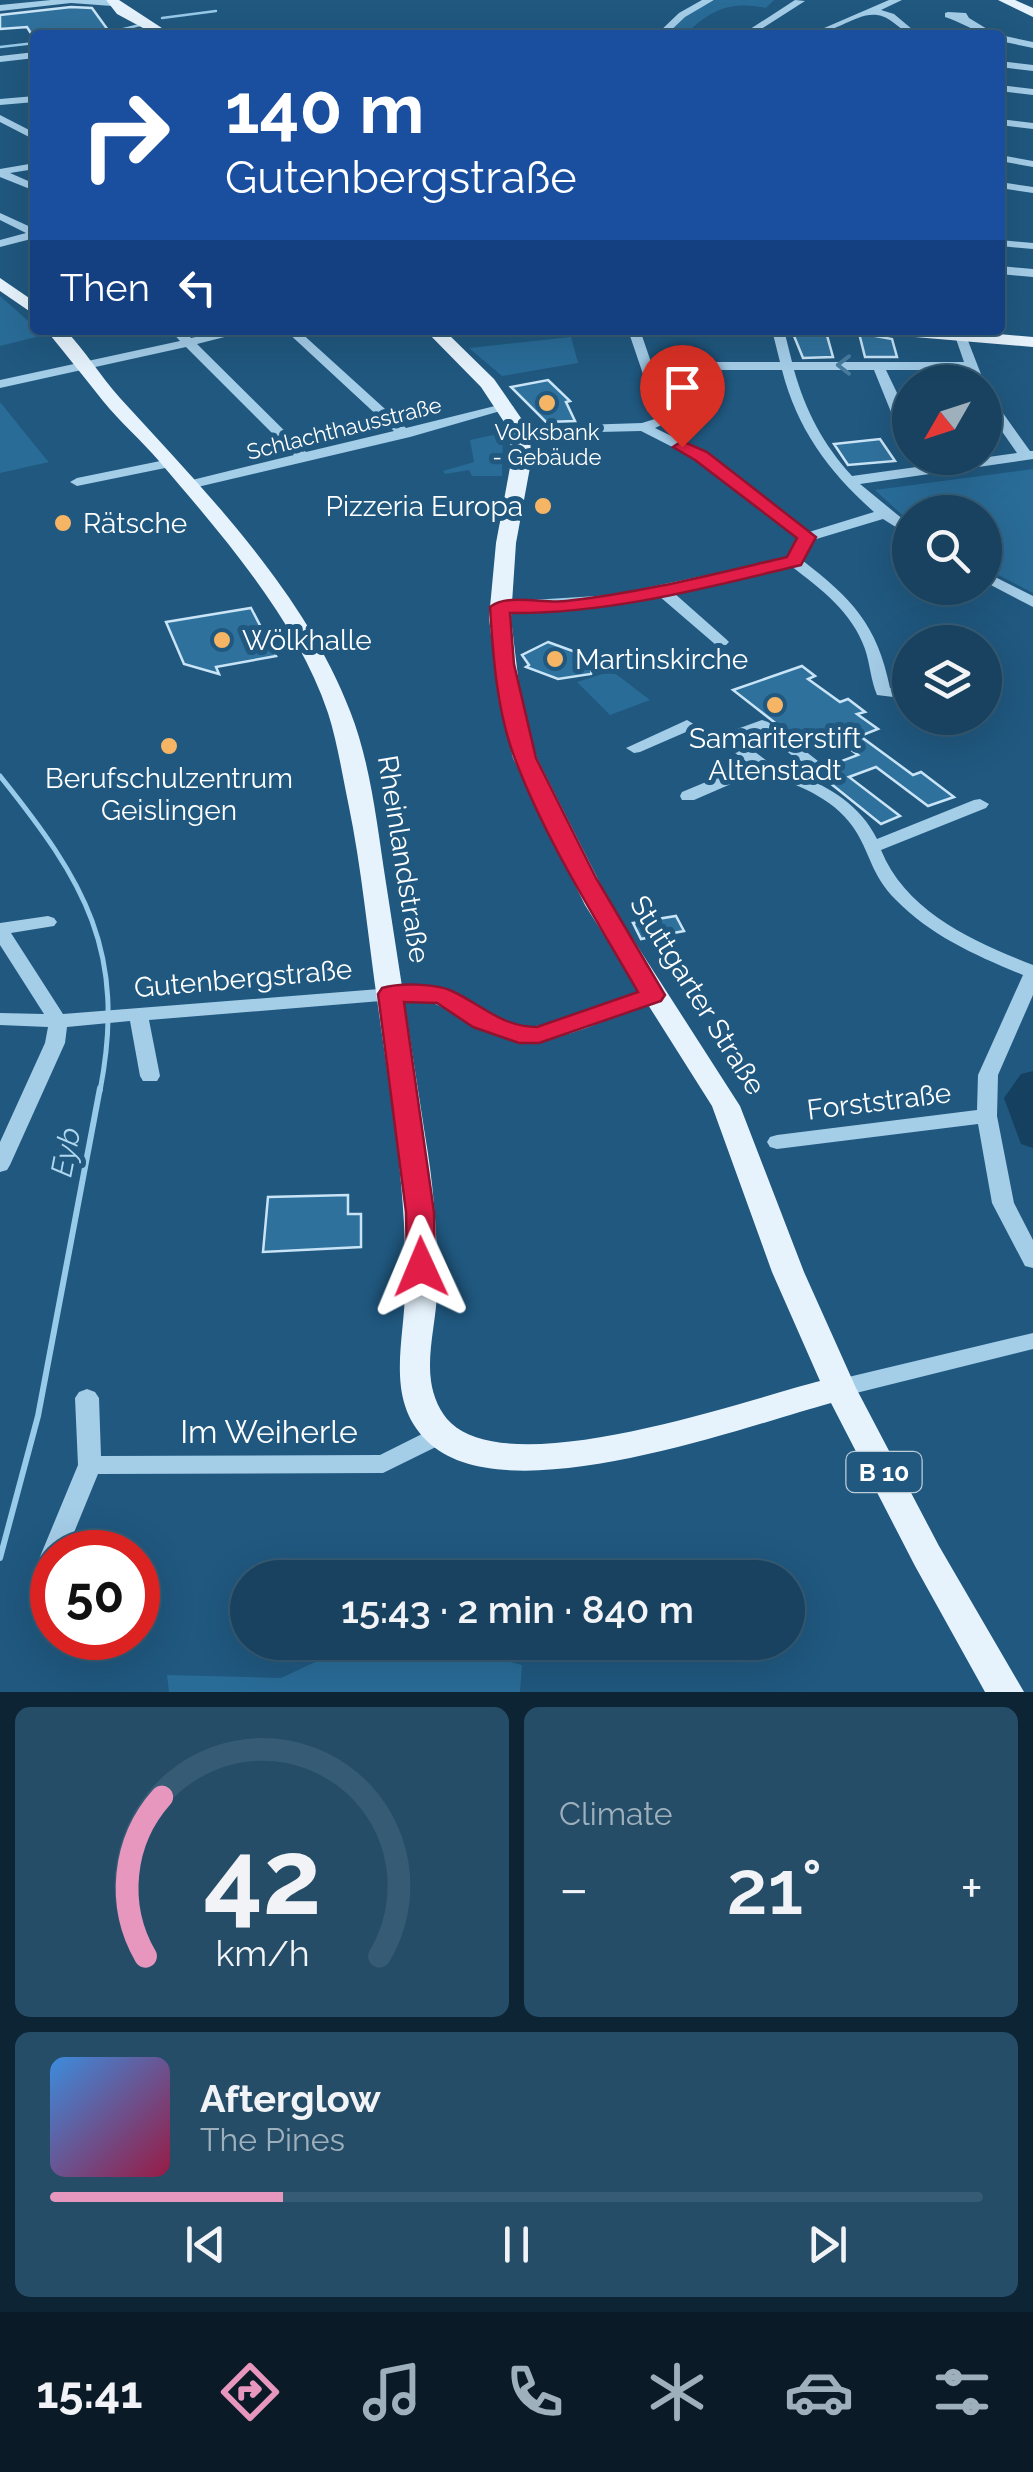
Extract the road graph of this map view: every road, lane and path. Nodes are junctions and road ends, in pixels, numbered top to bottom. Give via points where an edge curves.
1 (75, 0) edge
2 (127, 0) edge
3 (708, 0) edge
4 (897, 0) edge
5 (1004, 0) edge
6 (800, 1) edge
7 (112, 2) edge
8 (1, 7) edge
9 (871, 10) junction
10 (1033, 13) edge
11 (965, 20) dead end
12 (156, 30) edge
13 (161, 30) edge
14 (666, 30) edge
15 (754, 30) edge
16 (827, 30) edge
17 (908, 30) edge
18 (983, 30) edge
19 (1005, 39) edge
20 (1033, 46) edge
21 (30, 56) edge
22 (0, 59) edge
23 (1005, 65) edge
24 (1033, 68) edge
25 (1005, 89) edge
26 (1033, 92) edge
27 (30, 99) edge
28 (0, 102) edge
29 (0, 118) edge
30 (1005, 123) edge
31 (1033, 126) edge
32 (30, 134) edge
33 (1005, 159) edge
34 (1033, 164) edge
35 (30, 167) edge
36 (0, 173) edge
37 (1033, 174) edge
38 (1005, 175) edge
39 (30, 186) edge
40 (1005, 186) edge
41 (1033, 190) edge
42 (0, 216) edge
43 (30, 231) edge
44 (30, 235) edge
45 (1005, 243) edge
46 (0, 244) edge
47 (1033, 246) edge
48 (1005, 270) edge
49 (1033, 273) edge
50 (0, 283) edge
51 (30, 306) edge
52 (60, 335) edge
53 (181, 335) edge
54 (222, 335) edge
55 (296, 335) edge
56 (439, 335) edge
57 (636, 335) edge
58 (779, 335) edge
59 (953, 335) edge
60 (961, 336) junction
61 (188, 342) junction
62 (1033, 342) edge
63 (86, 364) junction
64 (787, 365) junction
65 (878, 365) junction
66 (892, 365) edge
67 (971, 365) edge
68 (646, 366) junction
69 (0, 384) edge
70 (892, 398) edge
71 (507, 408) junction
72 (1002, 420) edge
73 (643, 427) junction
74 (520, 431) junction
75 (405, 434) junction
76 (1029, 456) edge
77 (1002, 458) edge
78 (304, 459) junction
79 (170, 462) junction
80 (892, 471) edge
81 (849, 480) junction
82 (77, 482) dead end
83 (190, 485) junction
84 (883, 514) junction
85 (892, 520) edge
86 (807, 537) junction
87 (794, 561) junction
88 (1002, 585) edge
89 (664, 592) junction
90 (1033, 602) edge
91 (500, 607) junction
92 (722, 642) dead end
93 (892, 693) edge
94 (726, 738) junction
95 (634, 748) dead end
96 (762, 765) junction
97 (782, 774) junction
98 (688, 796) dead end
99 (980, 804) dead end
100 (872, 846) junction
101 (48, 922) dead end
102 (0, 929) edge
103 (1033, 972) edge
104 (390, 994) junction
105 (652, 995) junction
106 (132, 1014) junction
107 (0, 1019) edge
108 (67, 1020) junction
109 (150, 1076) dead end
110 (987, 1116) junction
111 (777, 1142) dead end
112 (0, 1165) edge
113 (1033, 1260) edge
114 (1033, 1341) edge
115 (840, 1388) junction
116 (88, 1398) dead end
117 (440, 1434) junction
118 (90, 1465) junction
119 (63, 1530) edge
120 (1005, 1692) edge

1 - 7 street
1 - 8 street
2 - 13 main road
3 - 14 street
4 - 9 street
5 - 10 main road
6 - 15 street
7 - 12 main road
9 - 16 street
9 - 17 street
11 - 18 street
19 - 20 street
21 - 22 street
23 - 24 street
25 - 26 street
27 - 28 street
29 - 32 street
30 - 31 street
33 - 34 street
35 - 36 street
36 - 39 street
37 - 38 street
40 - 41 street
42 - 43 street
44 - 46 street
45 - 47 street
48 - 49 street
50 - 51 main road
52 - 63 main road, Rheinlandstraße
53 - 61 street
54 - 61 street
55 - 75 street
56 - 71 main road
57 - 68 street
58 - 64 street
59 - 60 main road
60 - 62 main road
60 - 67 street
61 - 63 street
61 - 78 street
63 - 69 street
63 - 79 main road, Rheinlandstraße
65 -> 64 street
64 - 68 street
64 - 81 street via 803,416
65 - 66 street
65 - 70 street
68 - 73 street via 664,420
71 - 74 main road
71 - 75 street, Schlachthausstraße
72 - 76 street
73 - 74 street
73 - 86 street via 701,456
74 - 91 main road, Stuttgarter Straße / B 10 via 522,462
75 - 78 street, Schlachthausstraße
76 - 77 street
78 - 83 street, Schlachthausstraße
79 - 82 street
79 - 83 main road, Rheinlandstraße
80 - 81 street
81 - 84 street
83 - 104 main road, Rheinlandstraße via 266,581 334,697 351,752
84 - 85 street
84 - 86 street
86 - 87 street
87 - 89 street
87 - 93 street via 862,620 882,692
88 - 90 street
89 - 91 street via 562,608
89 - 92 street
91 - 105 main road, Stuttgarter Straße / B 10 via 504,664 525,758
94 - 95 street via 713,743 687,725
94 - 96 street
94 - 97 street via 762,725 810,761
96 - 97 street
96 - 98 street
97 - 100 street via 822,790 848,810
99 - 100 street
100 - 103 street via 885,876 920,913 966,945
101 - 102 street
102 - 108 street
103 - 110 street via 988,1075
104 - 105 street, Gutenbergstraße via 442,996 519,1035 539,1035
104 - 106 street, Gutenbergstraße
104 - 117 main road, Rheinlandstraße via 420,1212 414,1378 423,1411
105 - 115 main road, Stuttgarter Straße / B 10 via 726,1106
106 - 108 street, Gutenbergstraße
106 - 109 street
107 - 108 street, Gutenbergstraße
108 - 112 street
110 - 111 street, Forststraße
110 - 113 street via 1004,1203
114 - 115 street
115 - 117 main road via 546,1460 483,1456
115 - 120 main road, Stuttgarter Straße / B 10
116 - 118 street
117 - 118 street, Im Weiherle via 383,1464
118 - 119 street

